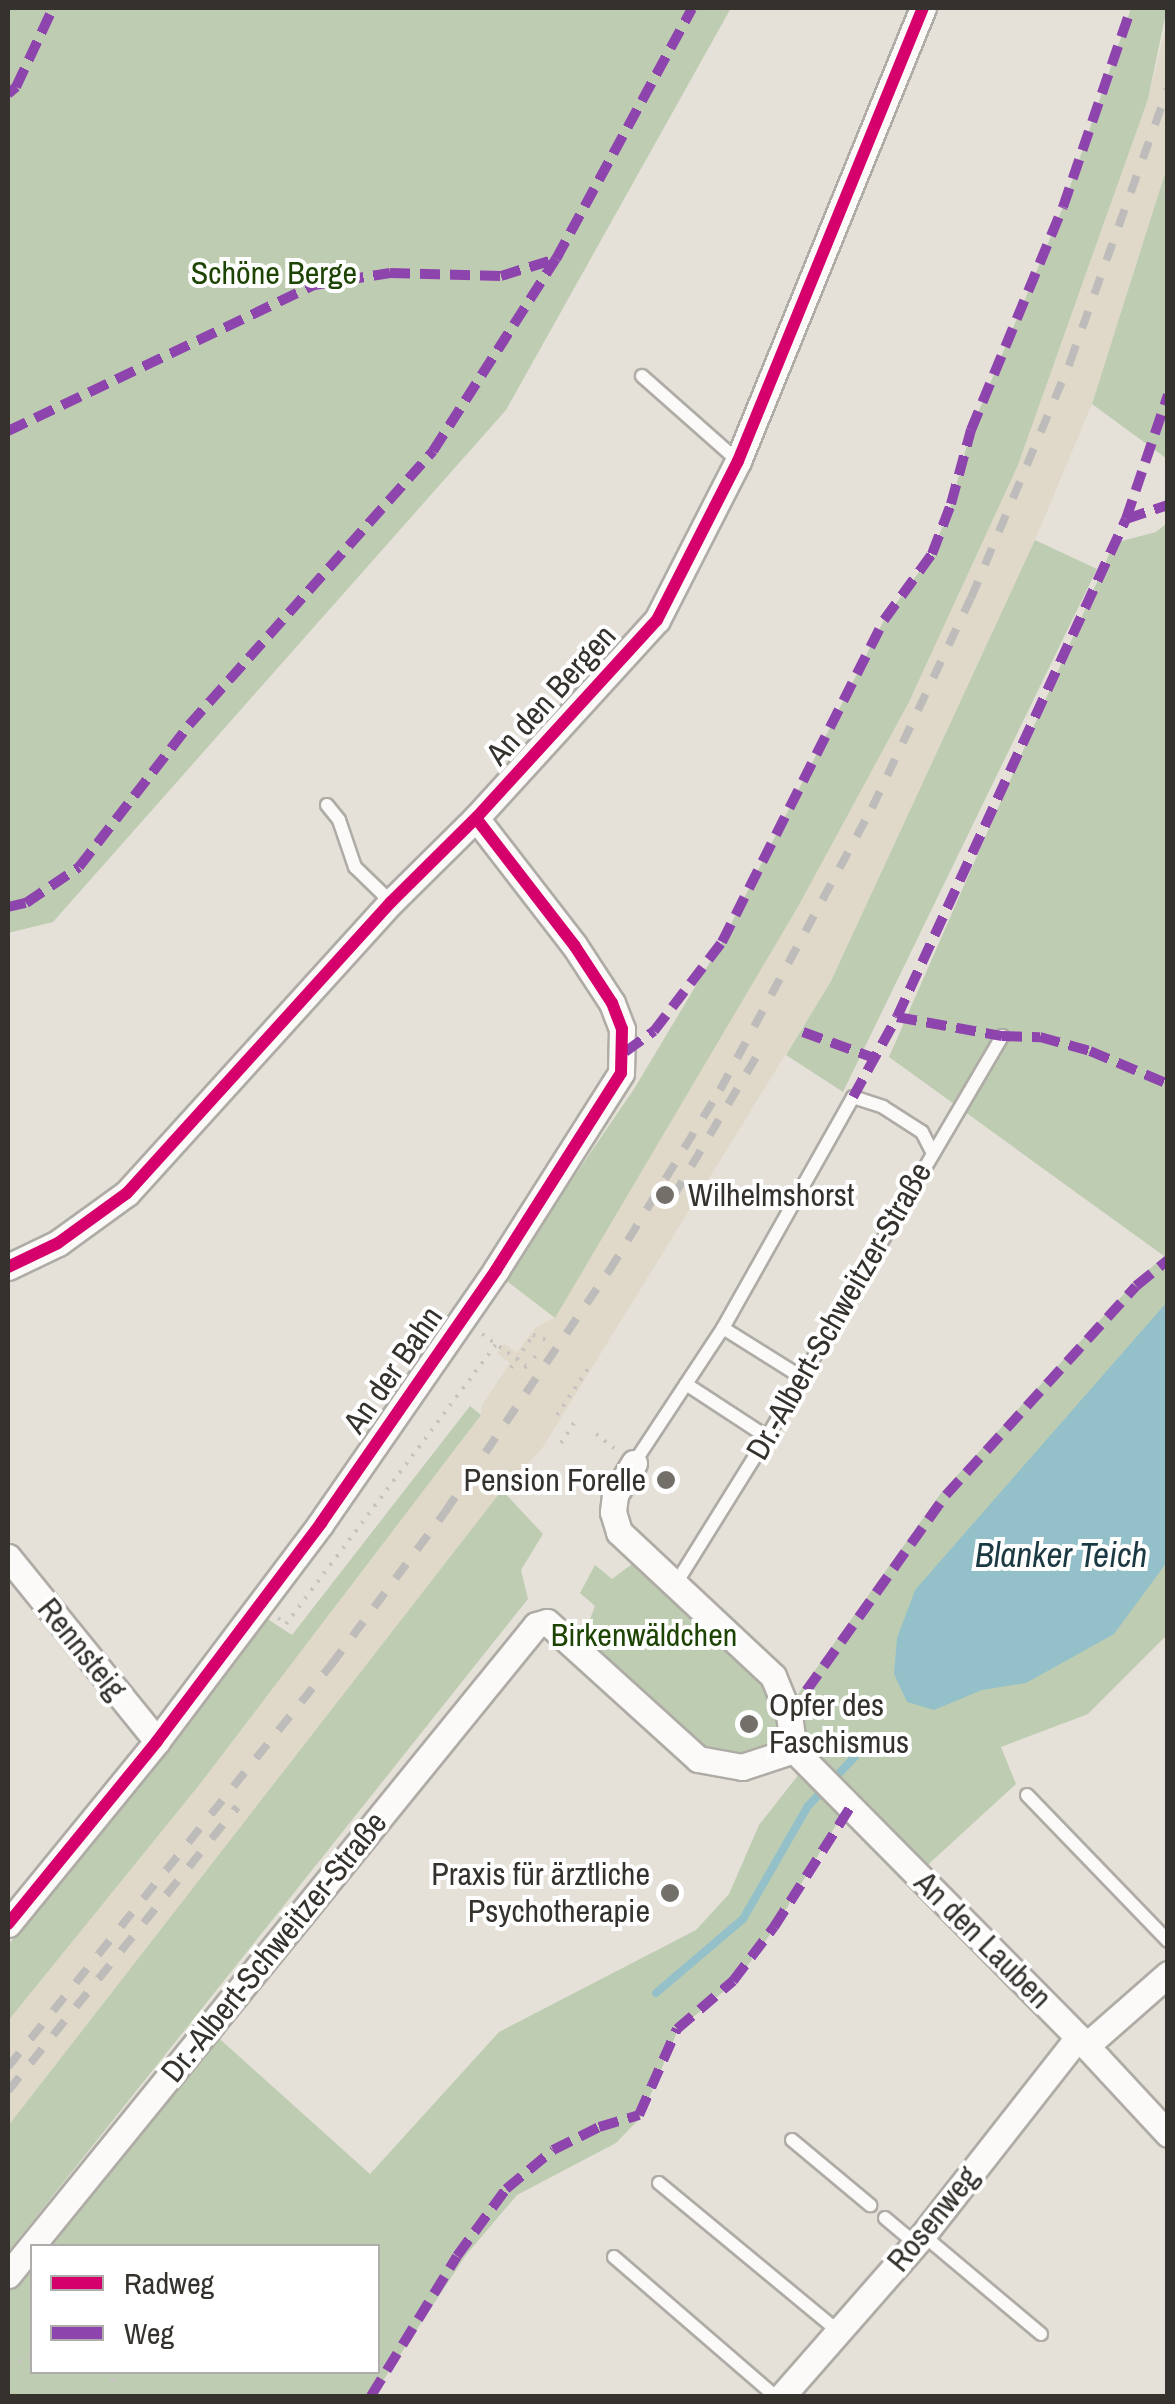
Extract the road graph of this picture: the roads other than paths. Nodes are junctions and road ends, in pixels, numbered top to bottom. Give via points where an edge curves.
1 (923, 8) edge
2 (642, 376) dead end
3 (738, 461) junction
4 (327, 805) dead end
5 (476, 818) junction
6 (391, 902) junction
7 (1002, 1036) dead end
8 (932, 1152) junction
9 (8, 1267) edge
10 (723, 1328) junction
11 (800, 1377) junction
12 (686, 1384) junction
13 (767, 1438) junction
14 (634, 1462) joint
15 (8, 1558) edge
16 (675, 1585) junction
17 (157, 1741) junction
18 (801, 1758) junction
19 (1027, 1795) dead end
20 (8, 1924) edge
21 (1168, 1941) edge
22 (1168, 1974) edge
23 (1082, 2041) junction
24 (1168, 2134) edge
25 (792, 2140) dead end
26 (660, 2183) dead end
27 (870, 2205) dead end
28 (886, 2218) dead end
29 (919, 2239) junction
30 (33, 2244) edge
31 (30, 2248) edge
32 (614, 2257) dead end
33 (8, 2275) edge
34 (839, 2332) junction
35 (1041, 2334) dead end
36 (778, 2396) edge

1 - 3 street, An den Bergen
2 - 3 lane
3 - 5 street, An den Bergen via 657,620
4 - 6 lane via 339,820 354,868
5 - 6 street, An den Bergen
5 - 17 street, An der Bahn via 612,1002 622,1029 621,1073 496,1270
6 - 9 street, An den Bergen via 127,1194 58,1243
7 - 8 lane, Dr.-Albert-Schweitzer-Straße
8 - 10 lane via 922,1132 883,1106 853,1097
8 - 11 lane, Dr.-Albert-Schweitzer-Straße
10 - 11 lane
10 - 12 lane
11 - 13 lane, Dr.-Albert-Schweitzer-Straße
12 - 13 lane
12 - 14 lane
13 - 16 lane, Dr.-Albert-Schweitzer-Straße
14 - 16 street via 615,1494 619,1532
15 - 17 street, Rennsteig
16 - 18 street via 773,1676
17 - 20 street, An der Bahn
18 - 23 street, An den Lauben
18 - 30 street, Dr.-Albert-Schweitzer-Straße via 742,1767 698,1759 542,1621
19 - 21 lane
22 - 23 street, Rosenweg
23 - 24 street, An den Lauben
23 - 29 street, Rosenweg
25 - 27 lane
26 - 34 lane
28 - 29 lane
29 - 34 street, Rosenweg
29 - 35 lane
31 - 33 street, Dr.-Albert-Schweitzer-Straße
32 - 36 lane
34 - 36 street, Rosenweg

